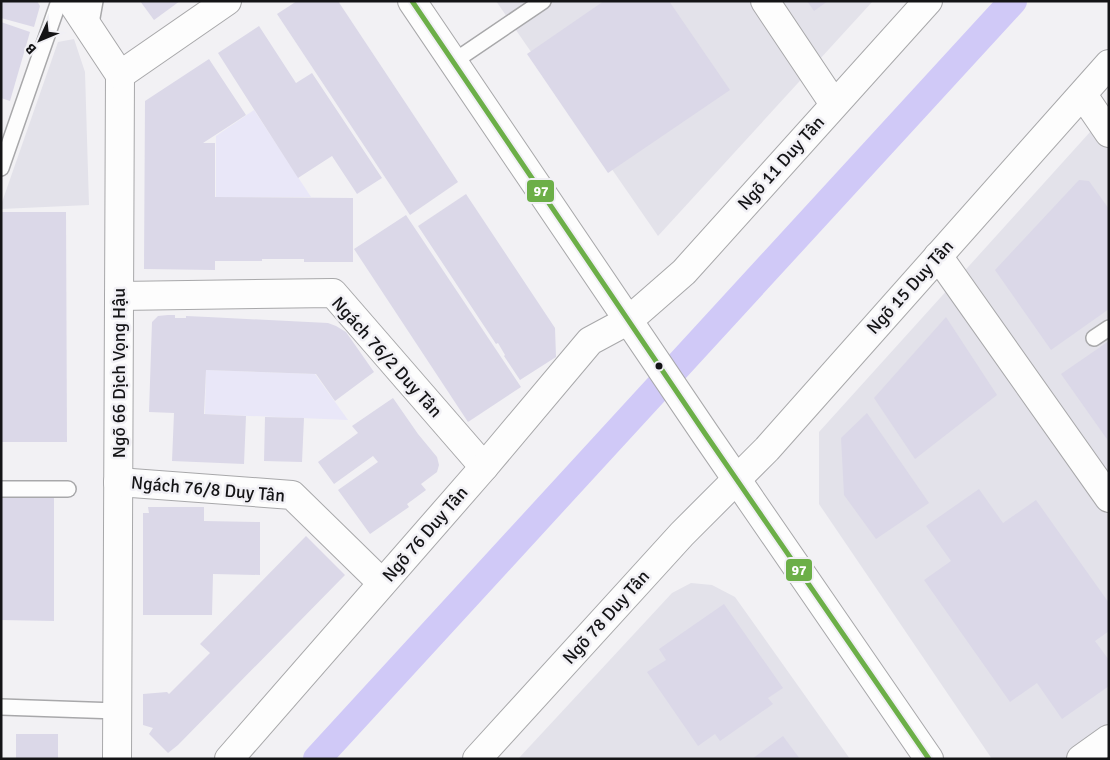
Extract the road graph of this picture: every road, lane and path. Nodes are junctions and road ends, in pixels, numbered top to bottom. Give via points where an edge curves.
1 (59, 1) edge
2 (71, 1) edge
3 (95, 1) edge
4 (227, 1) edge
5 (412, 1) edge
6 (543, 1) edge
7 (765, 1) edge
8 (928, 1) edge
9 (89, 31) junction
10 (453, 62) junction
11 (1109, 64) edge
12 (120, 75) junction
13 (1083, 95) junction
14 (834, 104) junction
15 (1109, 133) edge
16 (1, 168) edge
17 (938, 256) junction
18 (119, 296) junction
19 (1109, 328) edge
20 (636, 330) junction
21 (1094, 338) dead end
22 (484, 467) junction
23 (737, 478) junction
24 (118, 482) junction
25 (1, 489) edge
26 (68, 489) dead end
27 (1109, 498) edge
28 (382, 583) junction
29 (1, 707) edge
30 (117, 711) junction
31 (1109, 740) edge
32 (117, 758) edge
33 (229, 759) edge
34 (477, 759) edge
35 (929, 759) edge
36 (1082, 759) edge

1 - 16 lane
2 - 9 street
3 - 9 lane
4 - 12 street
5 - 10 street
6 - 10 lane
7 - 14 street
8 - 14 street, Ngõ 11 Duy Tân
9 - 12 street
10 - 20 street
11 - 13 street, Ngõ 15 Duy Tân
12 - 18 street, Ngõ 66 Dịch Vọng Hậu
13 - 15 street
13 - 17 street, Ngõ 15 Duy Tân
14 - 20 street, Ngõ 11 Duy Tân
17 - 23 street, Ngõ 15 Duy Tân via 767,449
17 - 27 street
18 - 22 street, Ngách 76/2 Duy Tân via 333,293
18 - 24 street, Ngõ 66 Dịch Vọng Hậu
19 - 21 lane
20 - 22 street, Ngõ 76 Duy Tân via 590,341
20 - 23 street
22 - 28 street, Ngõ 76 Duy Tân
23 - 34 street, Ngõ 78 Duy Tân
23 - 35 street
24 - 28 street, Ngách 76/8 Duy Tân via 292,495
24 - 30 street, Ngõ 66 Dịch Vọng Hậu
25 - 26 lane
28 - 33 street, Ngõ 76 Duy Tân
29 - 30 lane
30 - 32 street, Ngõ 66 Dịch Vọng Hậu
31 - 36 street

